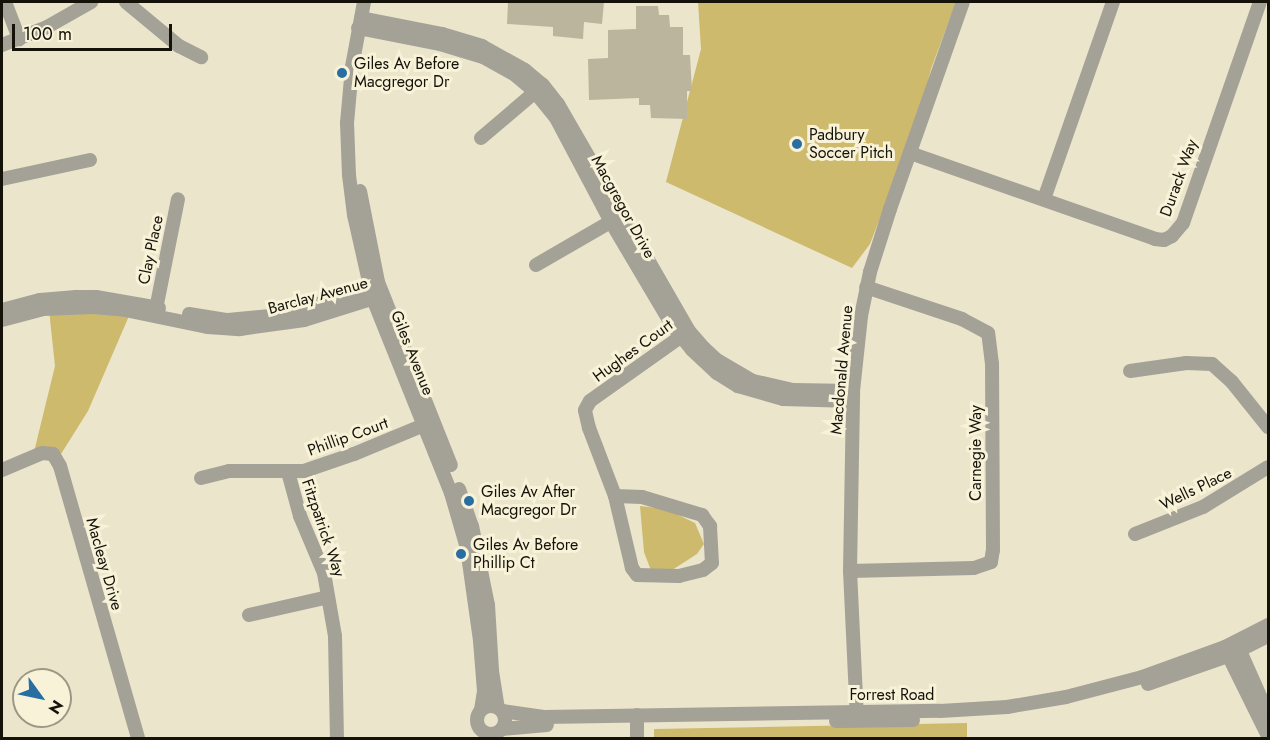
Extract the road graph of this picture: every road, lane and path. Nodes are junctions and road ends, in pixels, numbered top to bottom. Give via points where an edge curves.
1 (5, 2) edge
2 (91, 2) edge
3 (126, 2) edge
4 (364, 2) edge
5 (374, 2) edge
6 (963, 2) edge
7 (1113, 2) edge
8 (1260, 2) edge
9 (364, 24) junction
10 (19, 39) junction
11 (2, 45) edge
12 (201, 57) dead end
13 (539, 88) junction
14 (481, 138) dead end
15 (910, 153) junction
16 (90, 160) dead end
17 (2, 179) edge
18 (178, 199) dead end
19 (1044, 199) junction
20 (616, 219) junction
21 (536, 265) dead end
22 (866, 287) junction
23 (376, 290) junction
24 (2, 310) edge
25 (155, 311) junction
26 (2, 321) edge
27 (685, 334) junction
28 (1130, 371) dead end
29 (853, 396) junction
30 (428, 424) junction
31 (1269, 427) edge
32 (1269, 467) edge
33 (2, 470) edge
34 (288, 472) junction
35 (201, 478) dead end
36 (615, 496) junction
37 (1135, 534) dead end
38 (850, 571) junction
39 (328, 597) junction
40 (249, 615) dead end
41 (1269, 625) edge
42 (1269, 636) edge
43 (1232, 649) junction
44 (500, 709) junction
45 (481, 710) junction
46 (1269, 714) edge
47 (857, 716) junction
48 (637, 726) edge
49 (501, 733) edge
50 (483, 735) edge
51 (1269, 736) edge
52 (138, 738) edge
53 (337, 738) edge

1 - 10 street
2 - 10 street
3 - 12 street via 179,46
4 - 9 street, Giles Avenue
5 - 9 street, Giles Avenue
6 - 15 street, Macdonald Avenue
7 - 19 street
8 - 19 street, Durack Way via 1183,223 1172,236 1155,239
9 - 13 street, Macgregor Drive via 442,34 482,46 511,59
9 - 23 street, Giles Avenue via 349,89 348,153 354,215
10 - 11 street
13 - 14 street
13 - 20 street, Macgregor Drive via 564,115
15 - 19 street, Durack Way
15 - 22 street, Macdonald Avenue
16 - 17 street
18 - 25 street, Clay Place
20 - 21 street
20 - 27 street, Macgregor Drive
22 - 29 street, Macdonald Avenue
22 - 38 street, Carnegie Way via 962,319 988,333 992,364 993,550 991,562 974,568
23 - 25 street, Barclay Avenue via 263,318 215,319
23 - 30 street, Giles Avenue
24 - 25 street, Barclay Avenue via 40,300 96,297
25 - 26 street, Barclay Avenue via 43,309
27 - 29 street, Macgregor Drive via 717,360 753,381 792,390
27 - 36 street, Hughes Court via 590,401 585,410
28 - 31 street via 1186,363 1212,364
29 - 38 street, Macdonald Avenue
30 - 34 street, Phillip Court via 326,465
30 - 44 street, Giles Avenue via 466,507 478,548
30 - 45 street, Giles Avenue via 472,568 484,691
32 - 37 street, Wells Place via 1203,507
33 - 52 street, Macleay Drive via 42,453 53,454 60,465
34 - 35 street, Phillip Court via 229,471
34 - 39 street, Fitzpatrick Way via 300,516 324,573
36 - 36 street, Hughes Court via 642,497 702,515 710,526 712,562 702,570 678,576 637,575
38 - 47 street, Macdonald Avenue
39 - 40 street
39 - 53 street, Fitzpatrick Way via 335,636
41 - 43 street, Forrest Road
42 - 43 street, Forrest Road
43 - 46 street
43 - 47 street, Forrest Road via 1166,679 1060,706 959,718
43 - 51 street
44 - 45 street via 488,706
44 - 48 street, Forrest Road via 534,717
44 - 49 street via 505,721
45 - 50 street via 476,721
47 - 48 street, Forrest Road
48 - 49 street, Forrest Road via 542,725
49 - 50 street

